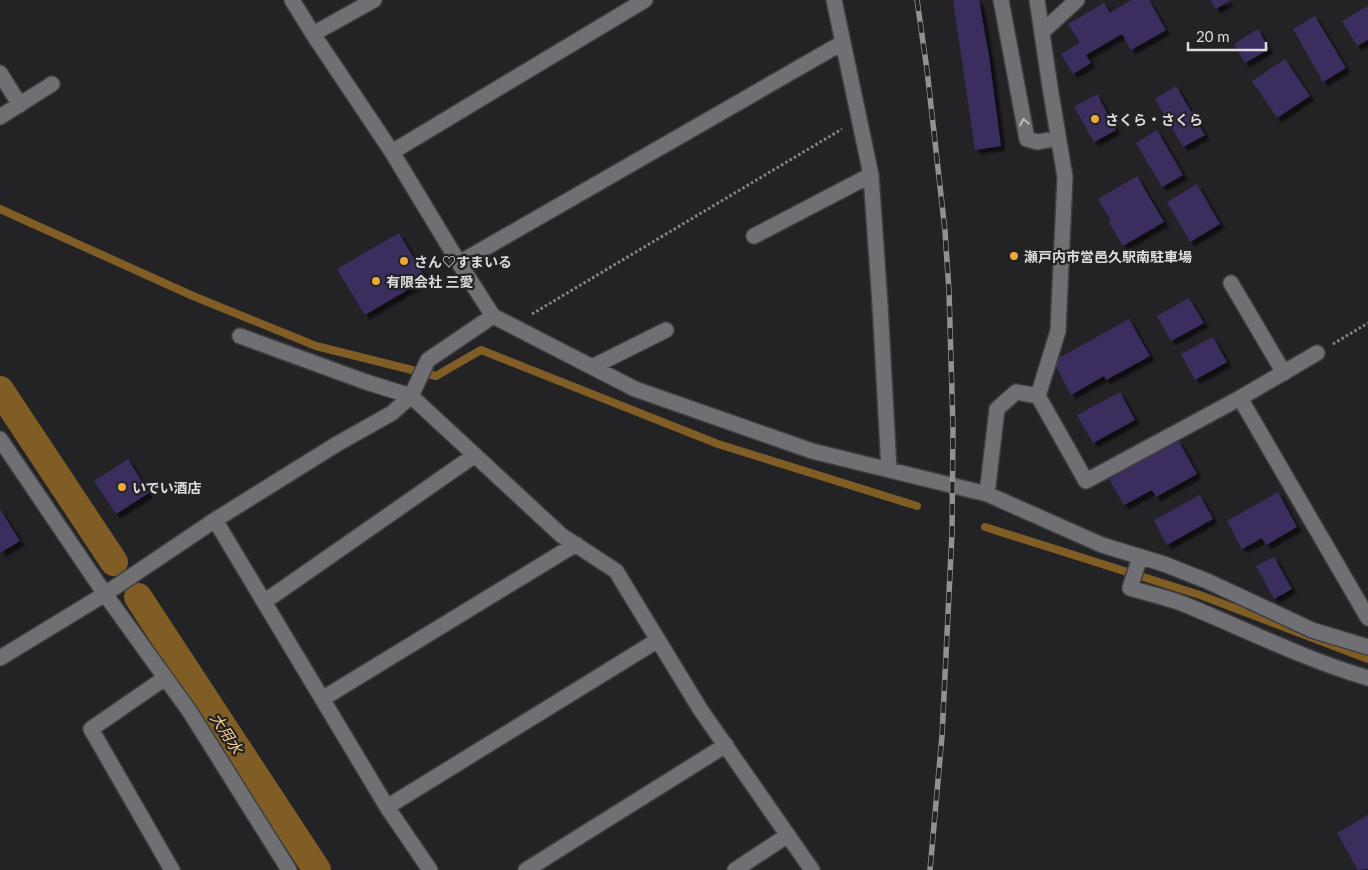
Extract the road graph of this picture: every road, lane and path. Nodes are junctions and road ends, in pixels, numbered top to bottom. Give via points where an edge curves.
1 (292, 0) edge
2 (374, 0) edge
3 (645, 0) edge
4 (834, 0) edge
5 (1001, 0) edge
6 (1037, 0) edge
7 (1077, 0) edge
8 (1042, 32) junction
9 (313, 34) junction
10 (842, 43) junction
11 (0, 73) edge
12 (52, 84) dead end
13 (20, 105) junction
14 (0, 117) edge
15 (859, 119) junction
16 (1058, 138) junction
17 (392, 152) junction
18 (871, 175) junction
19 (754, 236) dead end
20 (459, 263) junction
21 (1231, 283) dead end
22 (493, 316) junction
23 (1368, 323) edge
24 (512, 326) junction
25 (666, 330) dead end
26 (240, 336) dead end
27 (1318, 353) joint
28 (592, 367) junction
29 (1284, 373) junction
30 (410, 396) junction
31 (1038, 396) junction
32 (1240, 398) junction
33 (0, 439) edge
34 (475, 455) junction
35 (889, 469) junction
36 (987, 494) junction
37 (215, 520) junction
38 (576, 544) junction
39 (1139, 560) junction
40 (105, 594) junction
41 (264, 602) junction
42 (1368, 618) edge
43 (658, 640) junction
44 (1368, 647) edge
45 (0, 658) edge
46 (165, 678) junction
47 (1368, 678) edge
48 (322, 699) junction
49 (726, 745) junction
50 (387, 807) junction
51 (788, 835) junction
52 (172, 870) edge
53 (290, 870) edge
54 (430, 870) edge
55 (526, 870) edge
56 (735, 870) edge
57 (812, 870) edge

1 - 9 street
2 - 9 street
3 - 17 street
4 - 10 street
16 -> 5 street via 1038,142 1028,139
6 - 8 street
7 - 8 street
8 - 16 street
9 - 17 street
10 - 15 street
10 - 20 street
11 - 13 street
12 - 13 street
13 - 14 street
15 - 18 street
15 - 24 path
16 - 31 street via 1065,177 1058,330
17 - 20 street
18 - 19 street
18 - 35 street
20 - 22 street
21 - 29 street
22 - 24 street
22 - 30 street via 428,360
23 - 27 path
24 - 28 street
25 - 28 street
26 - 30 street
27 - 29 street
28 - 35 street via 635,389 812,451
29 - 32 street
30 - 34 street
30 - 37 street via 392,413
31 - 32 street via 1086,481
31 - 36 street via 1016,392 997,409
32 - 42 street
33 - 40 street
34 - 38 street via 561,535
34 - 41 street
35 - 36 street
36 - 39 street
37 - 40 street
37 - 41 street
38 - 43 street via 616,571
38 - 48 street
39 - 44 street via 1164,564 1312,630
39 - 47 street via 1130,588 1179,602 1289,649
40 - 45 street
40 - 46 street
41 - 48 street
43 - 49 street
43 - 50 street
46 - 52 street via 91,729
46 - 53 street
48 - 50 street
49 - 51 street
49 - 55 street
50 - 54 street
51 - 56 street
51 - 57 street

